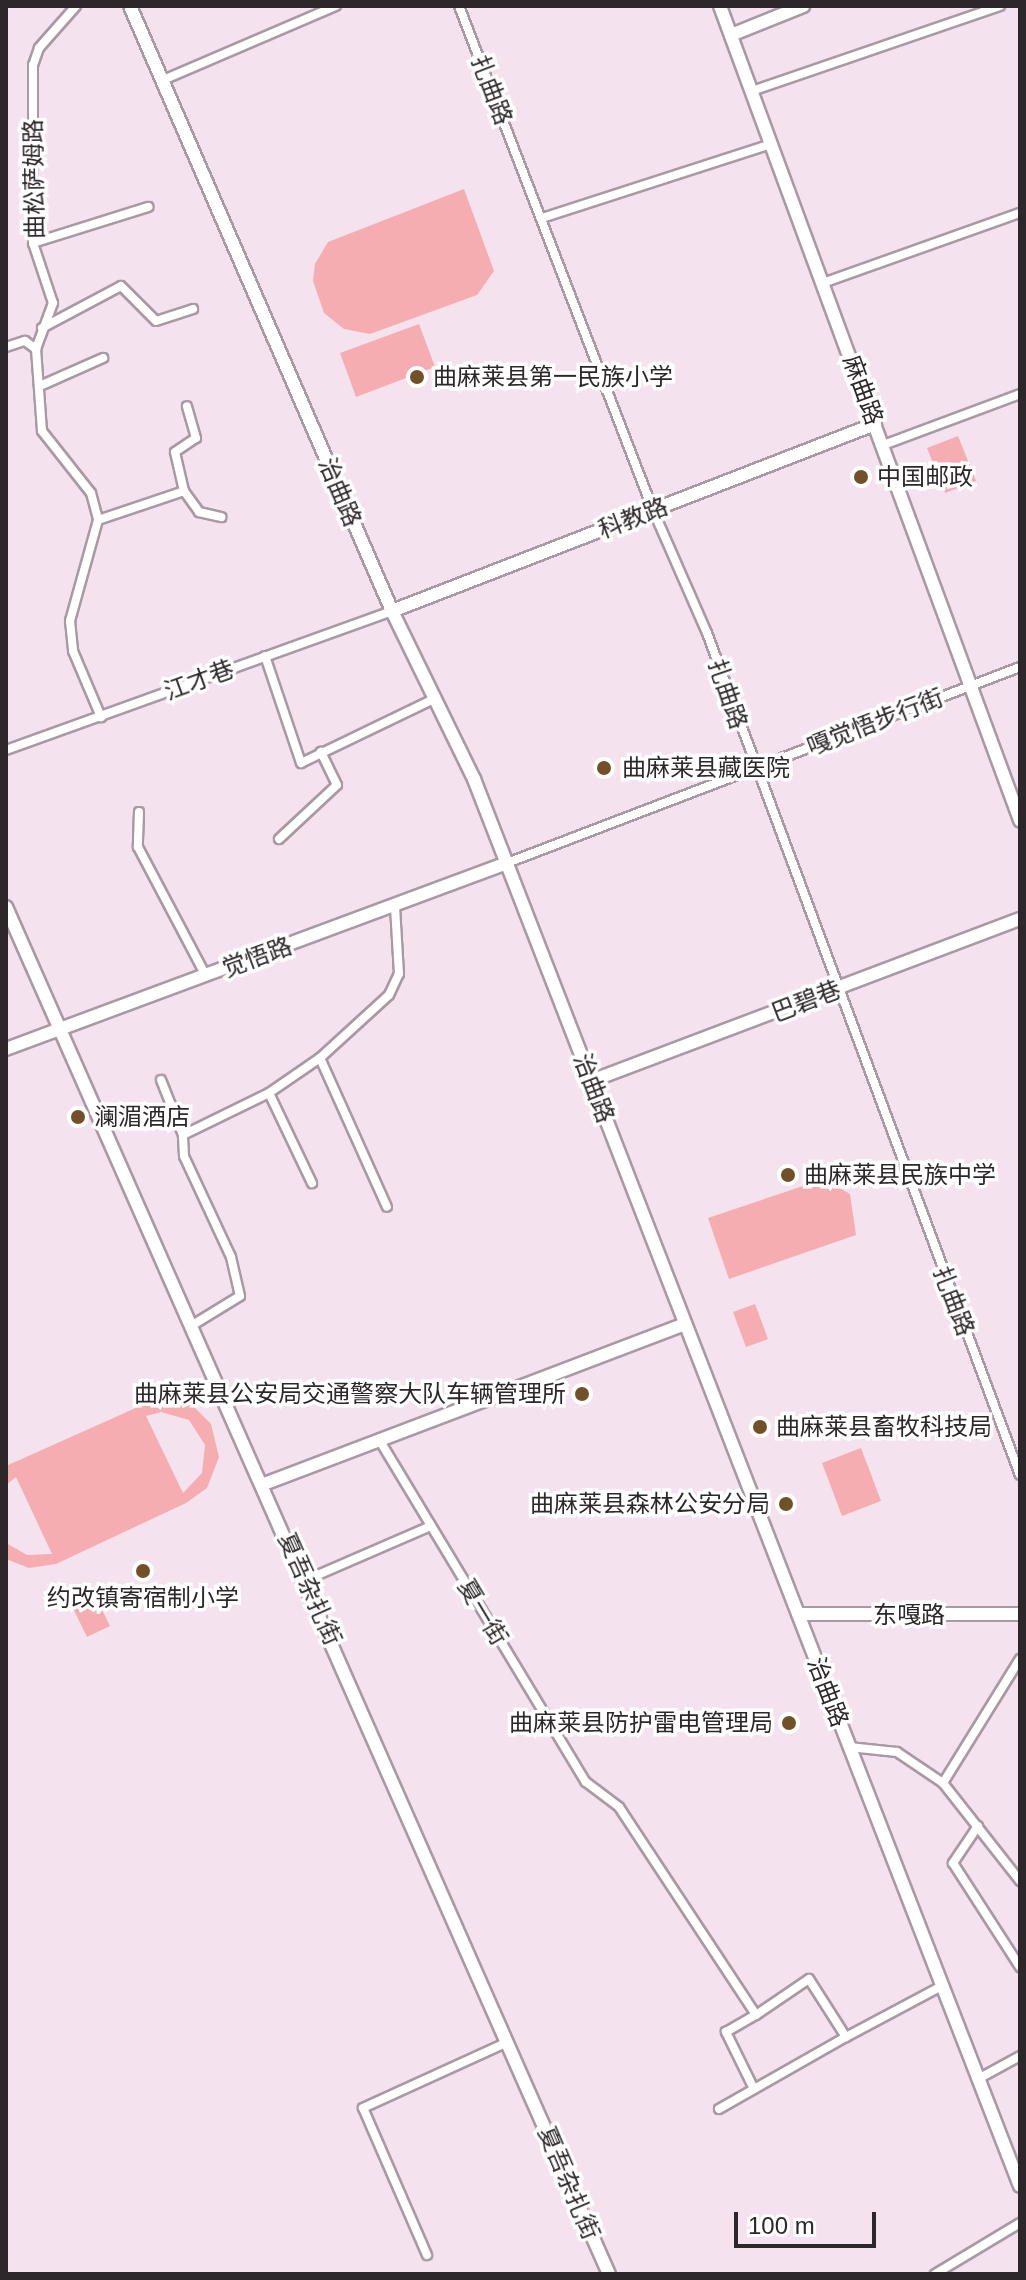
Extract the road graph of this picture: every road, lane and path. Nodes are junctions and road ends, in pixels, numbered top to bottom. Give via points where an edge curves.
1 (76, 6) edge
2 (130, 6) edge
3 (336, 6) edge
4 (459, 6) edge
5 (720, 6) edge
6 (803, 6) edge
7 (1000, 6) edge
8 (731, 35) junction
9 (163, 80) junction
10 (752, 91) junction
11 (771, 144) junction
12 (148, 207) dead end
13 (1020, 213) edge
14 (542, 218) junction
15 (33, 243) junction
16 (823, 283) junction
17 (193, 309) dead end
18 (42, 328) junction
19 (6, 347) edge
20 (36, 349) junction
21 (103, 358) dead end
22 (42, 385) dead end
23 (1020, 394) edge
24 (187, 406) dead end
25 (875, 424) junction
26 (883, 445) junction
27 (184, 491) junction
28 (653, 510) junction
29 (221, 517) dead end
30 (98, 520) junction
31 (392, 611) junction
32 (265, 656) junction
33 (1020, 667) edge
34 (971, 686) junction
35 (436, 698) junction
36 (101, 717) junction
37 (6, 750) edge
38 (321, 752) junction
39 (754, 769) junction
40 (139, 812) dead end
41 (1020, 820) edge
42 (279, 839) dead end
43 (507, 863) junction
44 (6, 907) edge
45 (395, 907) junction
46 (1020, 919) edge
47 (206, 976) junction
48 (837, 990) junction
49 (60, 1029) junction
50 (6, 1049) edge
51 (320, 1058) junction
52 (161, 1080) dead end
53 (591, 1081) junction
54 (269, 1093) junction
55 (183, 1135) junction
56 (312, 1183) dead end
57 (387, 1207) dead end
58 (685, 1324) junction
59 (191, 1326) junction
60 (380, 1441) junction
61 (1020, 1475) edge
62 (264, 1484) junction
63 (431, 1526) junction
64 (306, 1580) junction
65 (798, 1614) junction
66 (1020, 1614) edge
67 (1020, 1659) edge
68 (849, 1747) junction
69 (943, 1783) junction
70 (978, 1826) junction
71 (1020, 1881) edge
72 (1020, 1967) edge
73 (942, 1986) junction
74 (756, 2015) junction
75 (846, 2037) junction
76 (508, 2042) junction
77 (1020, 2056) edge
78 (978, 2079) junction
79 (754, 2089) junction
80 (719, 2109) dead end
81 (1020, 2186) edge
82 (1020, 2223) edge
83 (427, 2255) dead end
84 (609, 2274) edge
85 (935, 2274) edge

1 - 15 street, 曲松萨姆路 via 39,48 33,65
2 - 9 main road, 治曲路
3 - 9 street
4 - 14 street, 扎曲路
5 - 8 main road, 麻曲路
6 - 8 main road
7 - 10 street
8 - 10 main road, 麻曲路
9 - 31 main road, 治曲路
10 - 11 main road, 麻曲路
11 - 14 street
11 - 16 main road, 麻曲路
12 - 15 street
13 - 16 street
14 - 28 street, 扎曲路
15 - 18 street, 曲松萨姆路 via 53,303
16 - 25 main road, 麻曲路
17 - 18 street via 156,321 121,286
18 - 20 street, 曲松萨姆路
19 - 20 street via 25,341
20 - 30 street, 曲松萨姆路 via 42,431 91,493
21 - 22 street
23 - 26 street
24 - 27 street via 196,438 175,452
25 - 26 main road, 麻曲路
25 - 28 main road, 科教路
26 - 34 main road, 麻曲路
27 - 29 street via 199,512
27 - 30 street
28 - 31 main road, 科教路
28 - 39 street, 扎曲路 via 707,633
30 - 36 street via 70,621 73,651
31 - 32 street, 江才巷
31 - 35 main road, 治曲路
32 - 36 street, 江才巷
32 - 38 street via 301,763
33 - 34 street, 嘎觉悟步行街
34 - 39 street, 嘎觉悟步行街
34 - 41 main road, 麻曲路
35 - 38 street
35 - 43 main road, 治曲路
36 - 37 street, 江才巷
38 - 42 street via 337,785
39 - 43 street, 嘎觉悟步行街
39 - 48 street, 扎曲路
40 - 47 street via 138,847
43 - 45 main road, 觉悟路
43 - 53 main road, 治曲路
44 - 49 main road, 夏吾杂扎街
45 - 47 main road, 觉悟路
45 - 51 street via 399,974 394,985
46 - 48 main road, 巴碧巷
47 - 49 main road, 觉悟路
48 - 53 main road, 巴碧巷
48 - 61 street, 扎曲路
49 - 50 main road, 觉悟路
49 - 59 main road, 夏吾杂扎街
51 - 54 street
51 - 57 street
52 - 55 street
53 - 58 main road, 治曲路
54 - 55 street
54 - 56 street
55 - 59 street via 184,1156 231,1257 240,1296
58 - 60 main road
58 - 65 main road, 治曲路
59 - 62 main road, 夏吾杂扎街
60 - 62 main road
60 - 63 street, 夏一街
62 - 64 main road, 夏吾杂扎街
63 - 64 street
63 - 74 street, 夏一街 via 586,1782 619,1807
64 - 76 main road, 夏吾杂扎街
65 - 66 main road, 东嘎路
65 - 68 main road, 治曲路
67 - 69 street
68 - 69 street via 897,1752
68 - 73 main road, 治曲路
69 - 70 street
70 - 71 street
70 - 72 street via 953,1863
73 - 75 street
73 - 78 main road, 治曲路
74 - 75 street via 809,1979
74 - 79 street via 726,2032
75 - 79 street
76 - 83 street via 363,2108
76 - 84 main road, 夏吾杂扎街
77 - 78 street
78 - 81 main road, 治曲路
79 - 80 street
82 - 85 street

